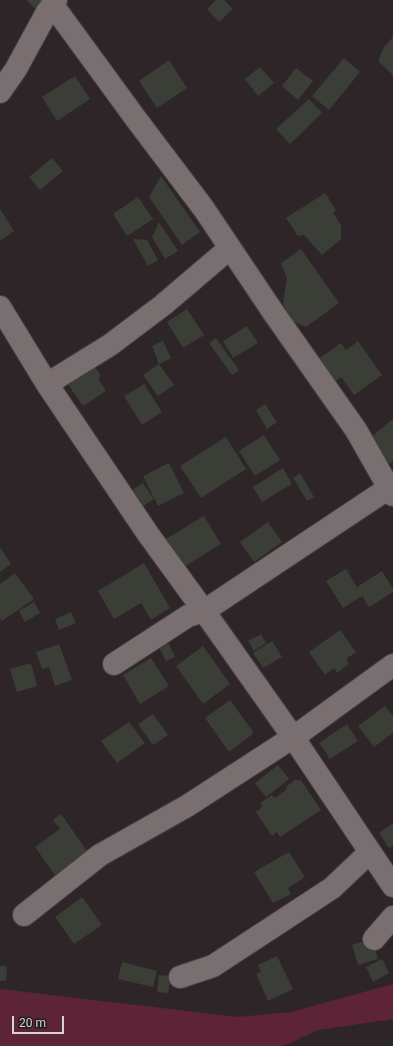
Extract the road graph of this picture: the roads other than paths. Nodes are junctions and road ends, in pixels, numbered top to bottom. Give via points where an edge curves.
1 (54, 2) edge
2 (0, 92) edge
3 (230, 248) junction
4 (0, 307) edge
5 (47, 384) junction
6 (391, 492) edge
7 (204, 611) junction
8 (114, 664) dead end
9 (393, 666) edge
10 (292, 737) junction
11 (370, 852) junction
12 (393, 886) edge
13 (24, 915) dead end
14 (393, 917) edge
15 (374, 939) dead end
16 (180, 977) dead end

1 - 2 street
1 - 3 street
3 - 5 street via 163,306 110,345
3 - 6 street via 356,430
4 - 5 street
5 - 7 street via 148,534
6 - 7 street
7 - 8 street via 188,616
7 - 10 street
9 - 10 street
10 - 11 street
10 - 13 street via 187,806 100,855
11 - 12 street
11 - 16 street via 332,888 213,966
14 - 15 street

